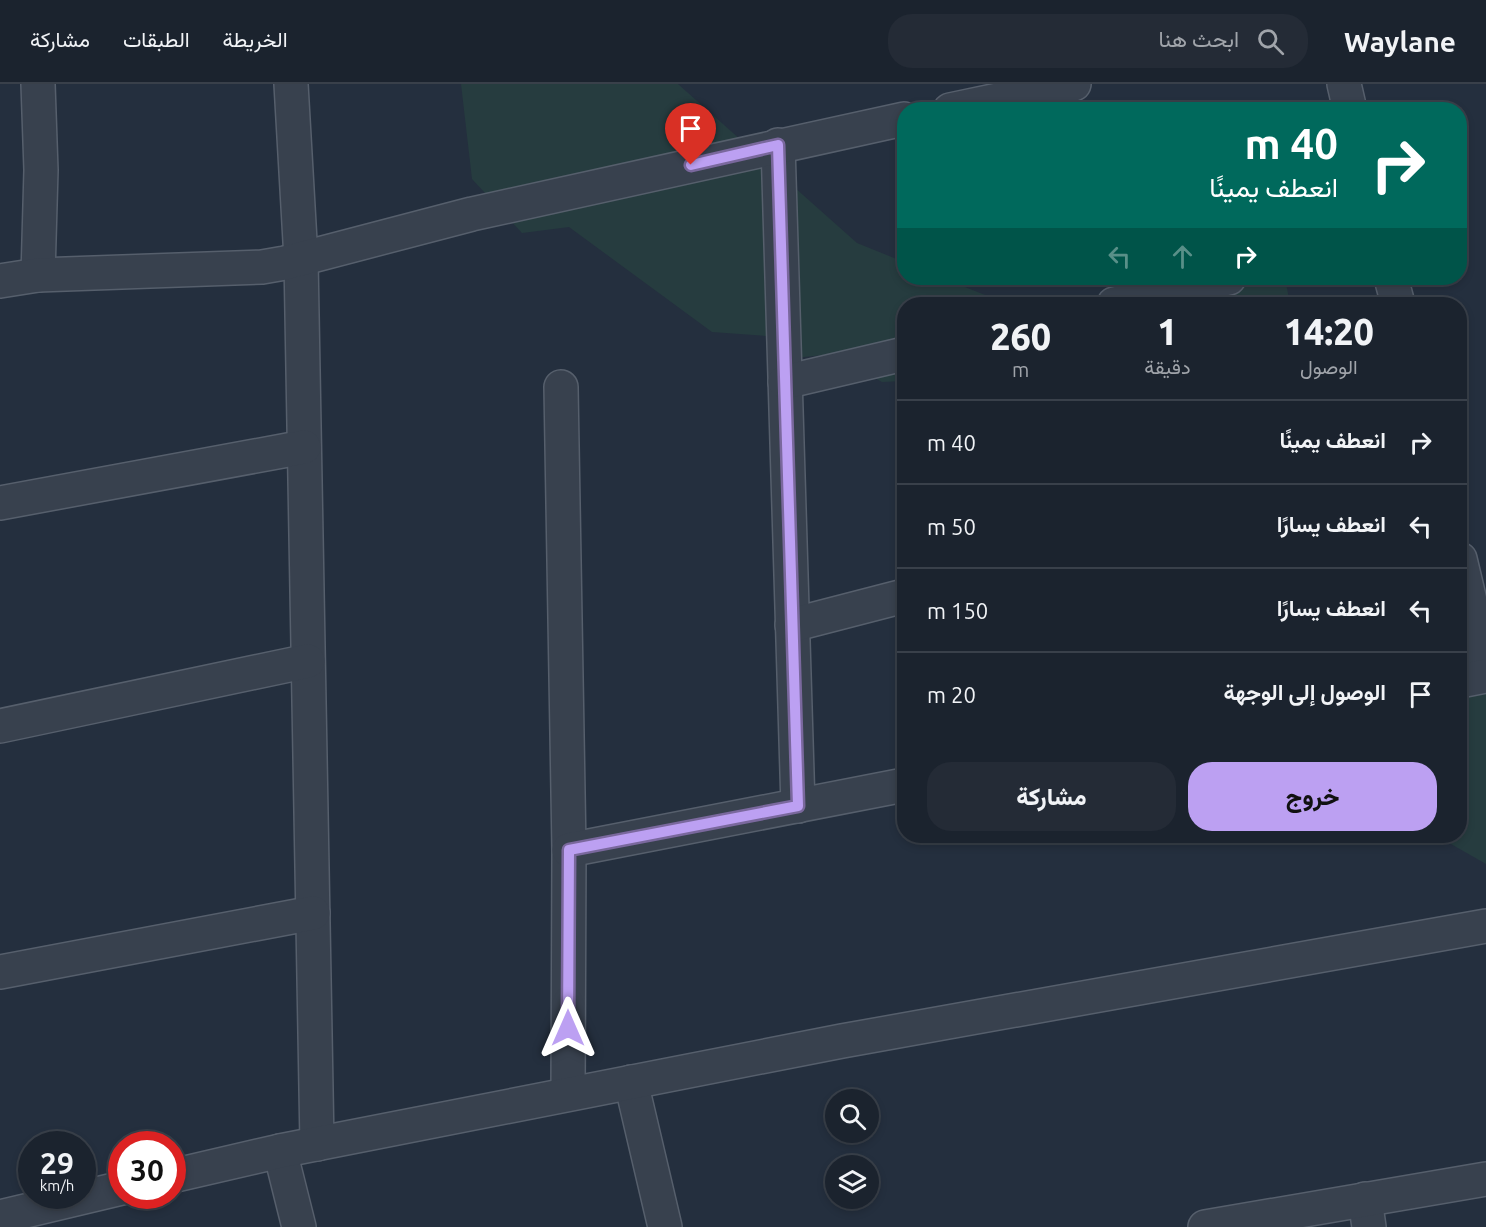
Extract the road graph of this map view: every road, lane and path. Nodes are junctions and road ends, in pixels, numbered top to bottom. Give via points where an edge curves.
1 (38, 84) edge
2 (291, 84) edge
3 (1074, 84) edge
4 (1344, 84) edge
5 (1001, 91) edge
6 (971, 102) edge
7 (1348, 102) edge
8 (897, 120) edge
9 (778, 145) junction
10 (301, 259) junction
11 (38, 275) junction
12 (0, 281) edge
13 (1198, 285) edge
14 (1145, 297) edge
15 (897, 356) edge
16 (785, 382) junction
17 (561, 387) dead end
18 (304, 447) junction
19 (0, 503) edge
20 (1467, 588) edge
21 (897, 598) edge
22 (792, 625) junction
23 (308, 661) junction
24 (1486, 668) edge
25 (1486, 676) edge
26 (1467, 680) edge
27 (0, 726) edge
28 (897, 786) edge
29 (798, 806) junction
30 (569, 850) junction
31 (313, 913) junction
32 (1486, 926) edge
33 (0, 972) edge
34 (631, 1082) junction
35 (568, 1094) junction
36 (317, 1144) junction
37 (280, 1151) junction
38 (186, 1173) edge
39 (1486, 1179) edge
40 (108, 1191) edge
41 (1367, 1213) edge
42 (0, 1217) edge
43 (298, 1227) edge
44 (665, 1227) edge
45 (1205, 1227) edge

1 - 11 street
2 - 10 street
3 - 5 street
4 - 7 street
5 - 6 street
8 - 9 street
9 - 10 street via 472,214
9 - 16 street
10 - 11 street via 262,267
10 - 18 street
11 - 12 street
13 - 14 street
15 - 16 street
16 - 22 street
17 - 30 street
18 - 19 street
18 - 23 street
20 - 24 street
21 - 22 street
22 - 29 street
23 - 27 street
23 - 31 street
25 - 26 street
28 - 29 street
29 - 30 street
30 - 35 street
31 - 33 street
31 - 36 street
32 - 34 street
34 - 35 street
34 - 44 street
35 - 36 street
36 - 37 street
37 - 38 street
37 - 43 street
39 - 41 street
40 - 42 street
41 - 45 street

